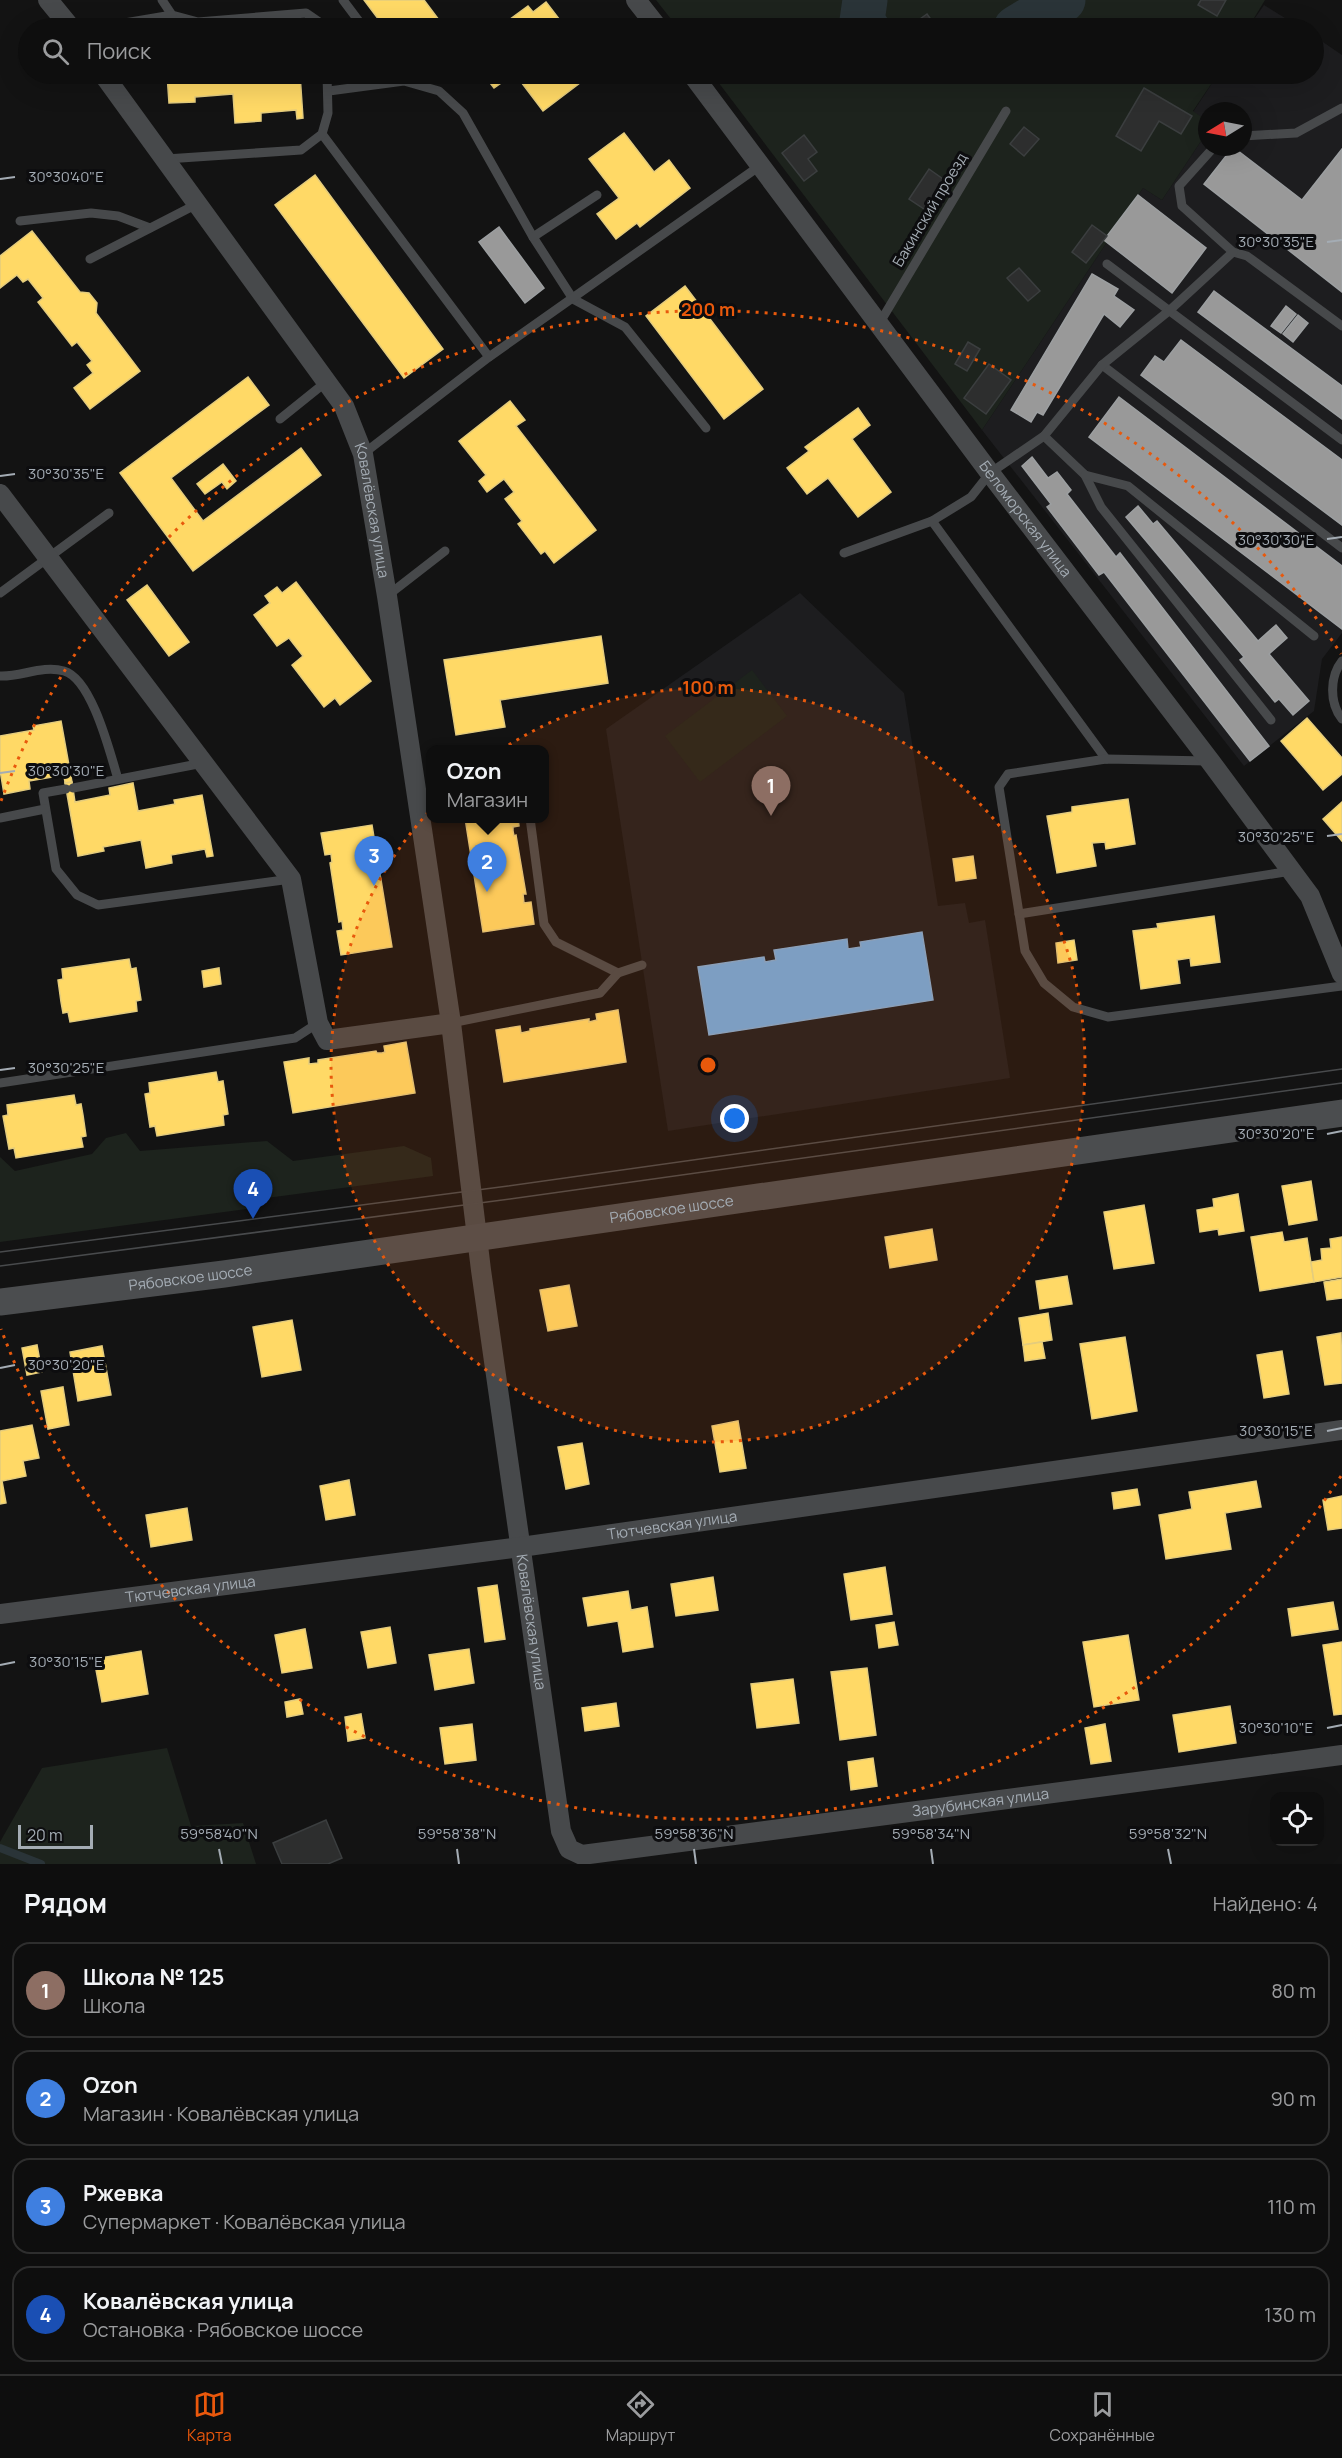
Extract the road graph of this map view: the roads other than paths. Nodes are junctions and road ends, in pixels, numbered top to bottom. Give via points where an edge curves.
1 (48, 0) edge
2 (162, 0) edge
3 (343, 0) edge
4 (636, 0) edge
5 (172, 15) junction
6 (63, 18) edge
7 (154, 18) edge
8 (183, 18) edge
9 (246, 18) edge
10 (313, 18) edge
11 (356, 18) edge
12 (650, 18) edge
13 (110, 84) edge
14 (328, 84) edge
15 (365, 84) edge
16 (420, 84) edge
17 (700, 84) edge
18 (329, 91) junction
19 (1342, 108) edge
20 (1006, 111) dead end
21 (322, 134) junction
22 (1252, 136) edge
23 (1206, 156) edge
24 (164, 159) junction
25 (761, 165) junction
26 (597, 195) dead end
27 (197, 204) junction
28 (20, 221) dead end
29 (150, 228) junction
30 (533, 237) junction
31 (1233, 252) junction
32 (90, 259) dead end
33 (1107, 264) dead end
34 (573, 299) junction
35 (1170, 310) junction
36 (879, 324) junction
37 (1342, 326) edge
38 (489, 357) junction
39 (1102, 366) junction
40 (326, 382) junction
41 (280, 420) dead end
42 (706, 428) dead end
43 (1044, 436) junction
44 (1342, 440) edge
45 (363, 454) junction
46 (990, 473) junction
47 (1084, 475) junction
48 (0, 494) edge
49 (109, 513) dead end
50 (932, 521) junction
51 (1342, 548) edge
52 (445, 551) dead end
53 (844, 553) dead end
54 (48, 557) junction
55 (0, 593) edge
56 (387, 596) junction
57 (1314, 636) dead end
58 (1342, 661) edge
59 (0, 676) edge
60 (1342, 719) edge
61 (1271, 720) dead end
62 (1106, 759) junction
63 (1210, 761) junction
64 (204, 763) junction
65 (118, 779) junction
66 (423, 797) edge
67 (45, 809) junction
68 (0, 818) edge
69 (426, 821) edge
70 (426, 823) edge
71 (531, 823) edge
72 (1291, 871) junction
73 (291, 879) junction
74 (1019, 914) junction
75 (642, 965) dead end
76 (618, 973) junction
77 (1342, 974) edge
78 (1342, 986) edge
79 (318, 1023) junction
80 (451, 1023) junction
81 (0, 1083) edge
82 (1342, 1113) edge
83 (477, 1238) junction
84 (0, 1302) edge
85 (1342, 1430) edge
86 (521, 1547) junction
87 (0, 1614) edge
88 (1342, 1755) edge
89 (582, 1855) joint

1 - 6 street
2 - 5 lane
3 - 11 lane
4 - 12 street
5 - 7 lane
5 - 8 lane
9 - 10 lane via 306,13
13 - 24 street, Ковалёвская улица
14 - 18 lane
15 - 18 lane
16 - 30 lane via 440,91 463,112
17 - 25 street, Беломорская улица
18 - 21 lane
19 - 22 lane via 1296,134
20 - 36 lane, Бакинский проезд
21 - 24 lane via 301,150
21 - 38 lane
23 - 31 lane via 1179,186 1182,206
24 - 27 street, Ковалёвская улица
25 - 34 lane
25 - 36 street, Беломорская улица
26 - 30 lane
27 - 29 lane
27 - 40 street, Ковалёвская улица
28 - 29 lane via 91,213 118,216
29 - 32 lane
30 - 34 lane
31 - 35 lane
31 - 37 lane via 1247,256
33 - 35 lane
34 - 38 lane
34 - 42 lane via 625,327
35 - 39 lane
35 - 44 lane
36 - 46 street, Беломорская улица
38 - 45 lane
39 - 43 lane
39 - 51 lane
40 - 41 lane
40 - 45 street, Ковалёвская улица via 344,406
43 - 46 lane
43 - 47 lane
45 - 56 street, Ковалёвская улица
46 - 50 lane via 971,497
46 - 63 street, Беломорская улица
47 - 57 lane via 1128,486
47 - 61 lane via 1101,507
48 - 54 street
49 - 54 lane
50 - 53 lane
50 - 62 lane
52 - 56 lane
54 - 55 lane
54 - 64 street
56 - 66 street, Ковалёвская улица
58 - 60 lane via 1332,690
59 - 65 lane via 44,669 65,671 79,681 101,725
62 - 63 lane
62 - 74 lane via 1008,774 999,788
63 - 72 street, Беломорская улица
64 - 65 lane
64 - 73 street
65 - 67 lane via 42,793
66 - 69 street, Ковалёвская улица
67 - 68 lane
67 - 73 lane via 56,869 77,895 98,905
70 - 80 street, Ковалёвская улица
71 - 76 lane via 544,924 556,942
72 - 74 lane
72 - 77 street, Беломорская улица via 1310,896
73 - 79 street
74 - 78 lane via 1025,951 1044,983 1073,1006 1108,1017
75 - 76 lane
76 - 80 lane via 600,993
79 - 80 street via 327,1040
79 - 81 lane via 295,1038
80 - 83 street, Ковалёвская улица
82 - 83 main road, Рябовское шоссе
83 - 84 main road, Рябовское шоссе
83 - 86 street, Ковалёвская улица
85 - 86 street, Тютчевская улица
86 - 87 street, Тютчевская улица
86 - 89 street, Ковалёвская улица via 561,1831 569,1849
88 - 89 street, Зарубинская улица

